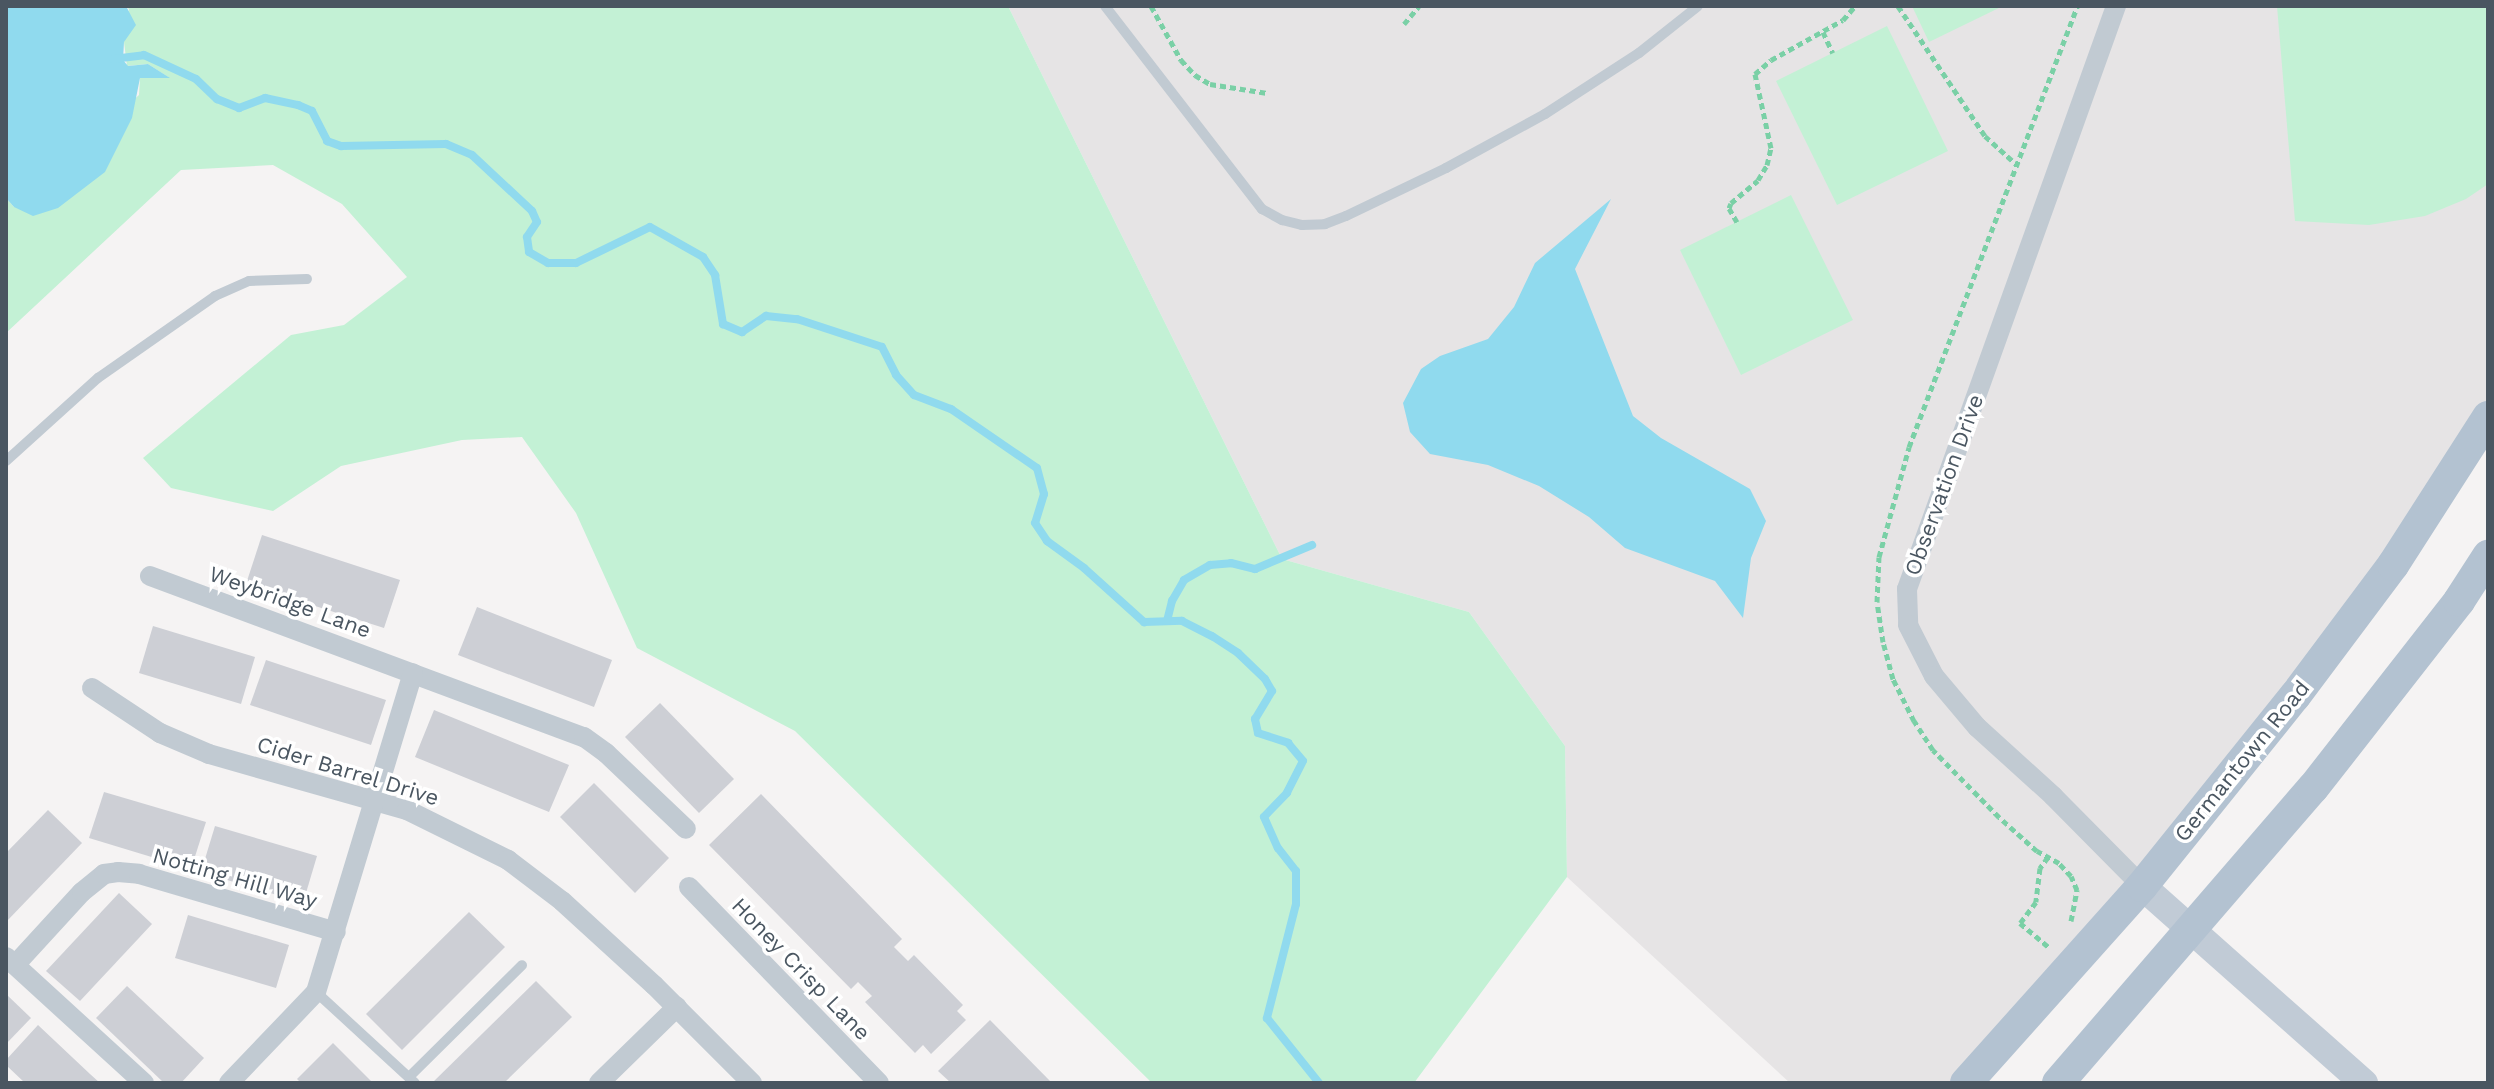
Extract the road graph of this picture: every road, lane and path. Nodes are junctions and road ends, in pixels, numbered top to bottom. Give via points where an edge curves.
1 (1105, 6) edge
2 (1151, 6) edge
3 (1419, 6) edge
4 (1698, 6) edge
5 (1855, 6) edge
6 (1898, 6) edge
7 (2116, 6) edge
8 (1404, 24) dead end
9 (1823, 32) junction
10 (1833, 53) dead end
11 (1267, 93) dead end
12 (2016, 164) dead end
13 (1737, 222) dead end
14 (307, 279) dead end
15 (2488, 417) edge
16 (6, 461) edge
17 (2488, 556) edge
18 (150, 576) dead end
19 (413, 673) junction
20 (92, 688) dead end
21 (375, 801) junction
22 (686, 829) dead end
23 (2142, 886) junction
24 (689, 887) dead end
25 (2066, 929) dead end
26 (2191, 931) junction
27 (336, 932) junction
28 (2059, 938) dead end
29 (10, 961) edge
30 (522, 965) dead end
31 (316, 992) junction
32 (677, 1007) junction
33 (412, 1080) edge
34 (144, 1083) edge
35 (229, 1083) edge
36 (599, 1083) edge
37 (752, 1083) edge
38 (879, 1083) edge
39 (1966, 1083) edge
40 (2058, 1083) edge
41 (2364, 1083) edge

1 - 4 lane via 1262,209 1302,225 1346,216 1545,114 1639,53
2 - 11 path via 1195,75 1210,84
3 - 8 path
5 - 9 path
6 - 12 path via 1985,136
7 - 23 street, Observation Drive via 1907,589 1908,625 1934,676 1977,727
9 - 10 path
9 - 13 path via 1755,74 1771,148 1758,180 1731,203
14 - 16 lane via 249,281 215,296 98,378
15 - 23 main road, Germantown Road via 2384,577
17 - 26 main road via 2313,788
18 - 19 street, Weybridge Lane
19 - 21 street
19 - 22 street, Weybridge Lane via 584,737
20 - 21 street, Cider Barrel Drive via 160,733 209,754
21 - 27 street
21 - 32 street, Cider Barrel Drive via 407,810 508,860 562,901
23 - 26 street, Observation Drive
23 - 39 main road, Germantown Road
24 - 38 street, Honey Crisp Lane
25 - 28 path via 2077,907 2077,890 2071,876 2048,857 2040,868 2036,902 2020,923 2048,949
26 - 40 main road
26 - 41 street, Observation Drive
27 - 29 street, Notting Hill Way via 118,872 104,874 82,892
27 - 31 street
29 - 34 street, Notting Hill Way
30 - 33 lane
31 - 33 lane
31 - 35 street
32 - 36 street
32 - 37 street, Cider Barrel Drive

